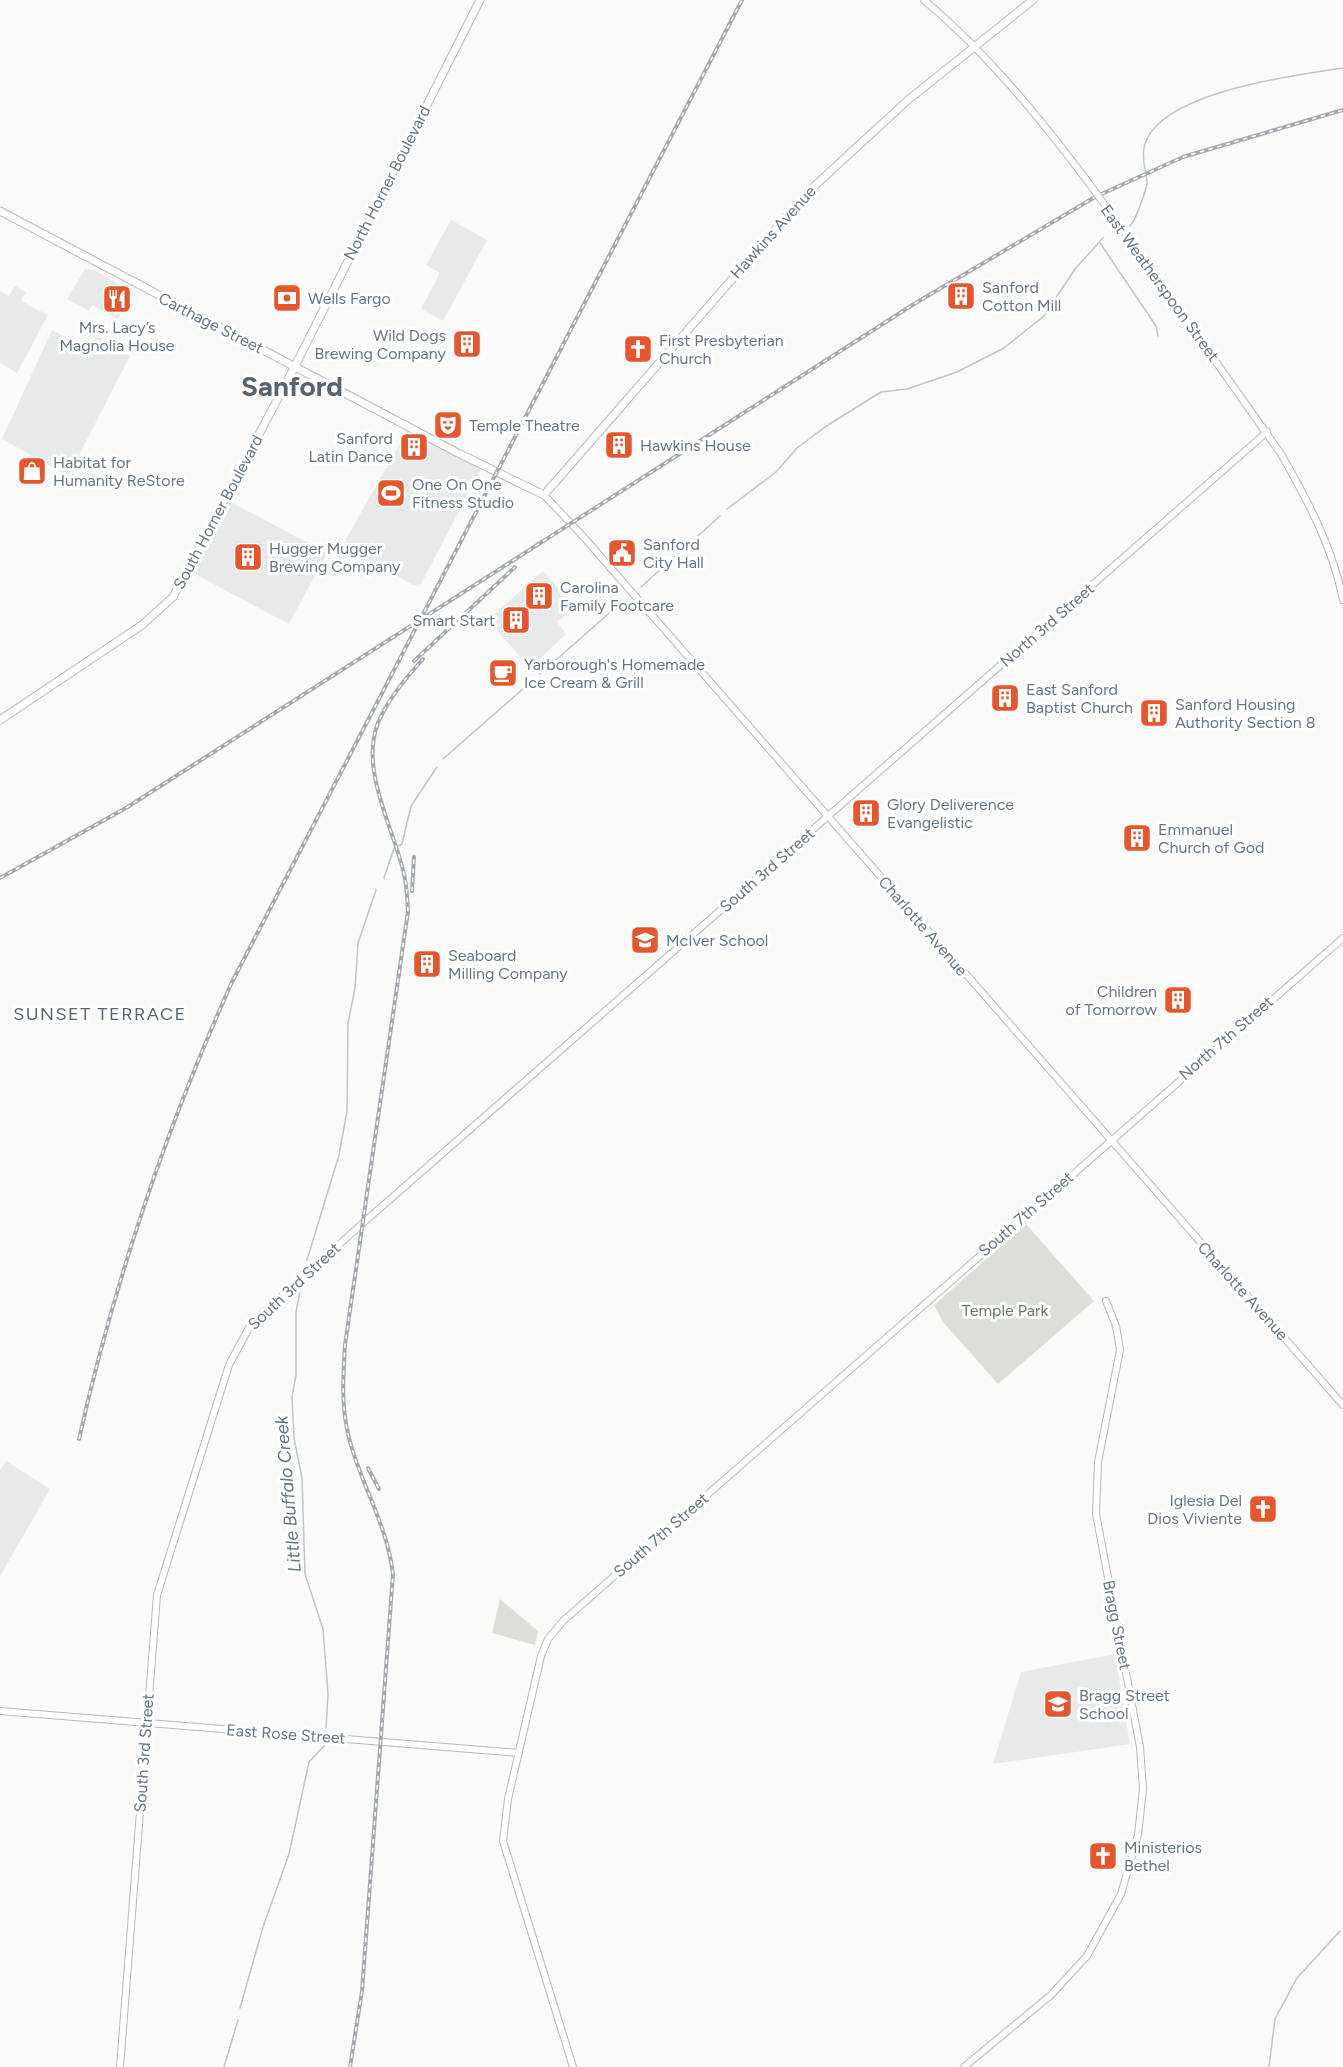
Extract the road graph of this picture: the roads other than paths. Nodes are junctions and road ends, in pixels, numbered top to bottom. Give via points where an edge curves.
1 (480, 0) edge
2 (924, 0) edge
3 (1033, 0) edge
4 (974, 47) junction
5 (0, 211) edge
6 (295, 366) junction
7 (1267, 432) junction
8 (487, 468) joint
9 (544, 495) junction
10 (1343, 600) edge
11 (0, 720) edge
12 (827, 817) junction
13 (1343, 938) edge
14 (1110, 1140) junction
15 (1106, 1301) dead end
16 (1343, 1405) edge
17 (0, 1711) edge
18 (146, 1723) junction
19 (519, 1752) junction
20 (120, 2067) edge
21 (573, 2067) edge
22 (964, 2067) edge

1 - 6 main road, North Horner Boulevard
2 - 4 street, East Weatherspoon Street
3 - 4 main road, Hawkins Avenue
4 - 7 street, East Weatherspoon Street, bridge via 1037,116 1088,182
4 - 9 main road, Hawkins Avenue via 908,100 809,191
5 - 6 main road, Carthage Street
6 - 8 main road, Carthage Street
6 - 11 main road, South Horner Boulevard via 173,597 149,620
7 - 10 street, East Weatherspoon Street via 1313,514
7 - 12 street, North 3rd Street
8 - 9 main road, Charlotte Avenue
9 - 12 street, Charlotte Avenue
12 - 14 street, Charlotte Avenue
12 - 18 street, South 3rd Street via 251,1324 228,1365 161,1575
13 - 14 street, North 7th Street
14 - 16 street, Charlotte Avenue
14 - 19 street, South 7th Street via 563,1621 548,1639 541,1656
15 - 22 street, Bragg Street via 1120,1350 1098,1462 1096,1514 1140,1747 1143,1789 1138,1835 1120,1898 1087,1956 1051,1995
17 - 18 street, East Rose Street
18 - 19 street, East Rose Street
18 - 20 street, South 3rd Street
19 - 21 street, South 7th Street via 504,1818 503,1841

